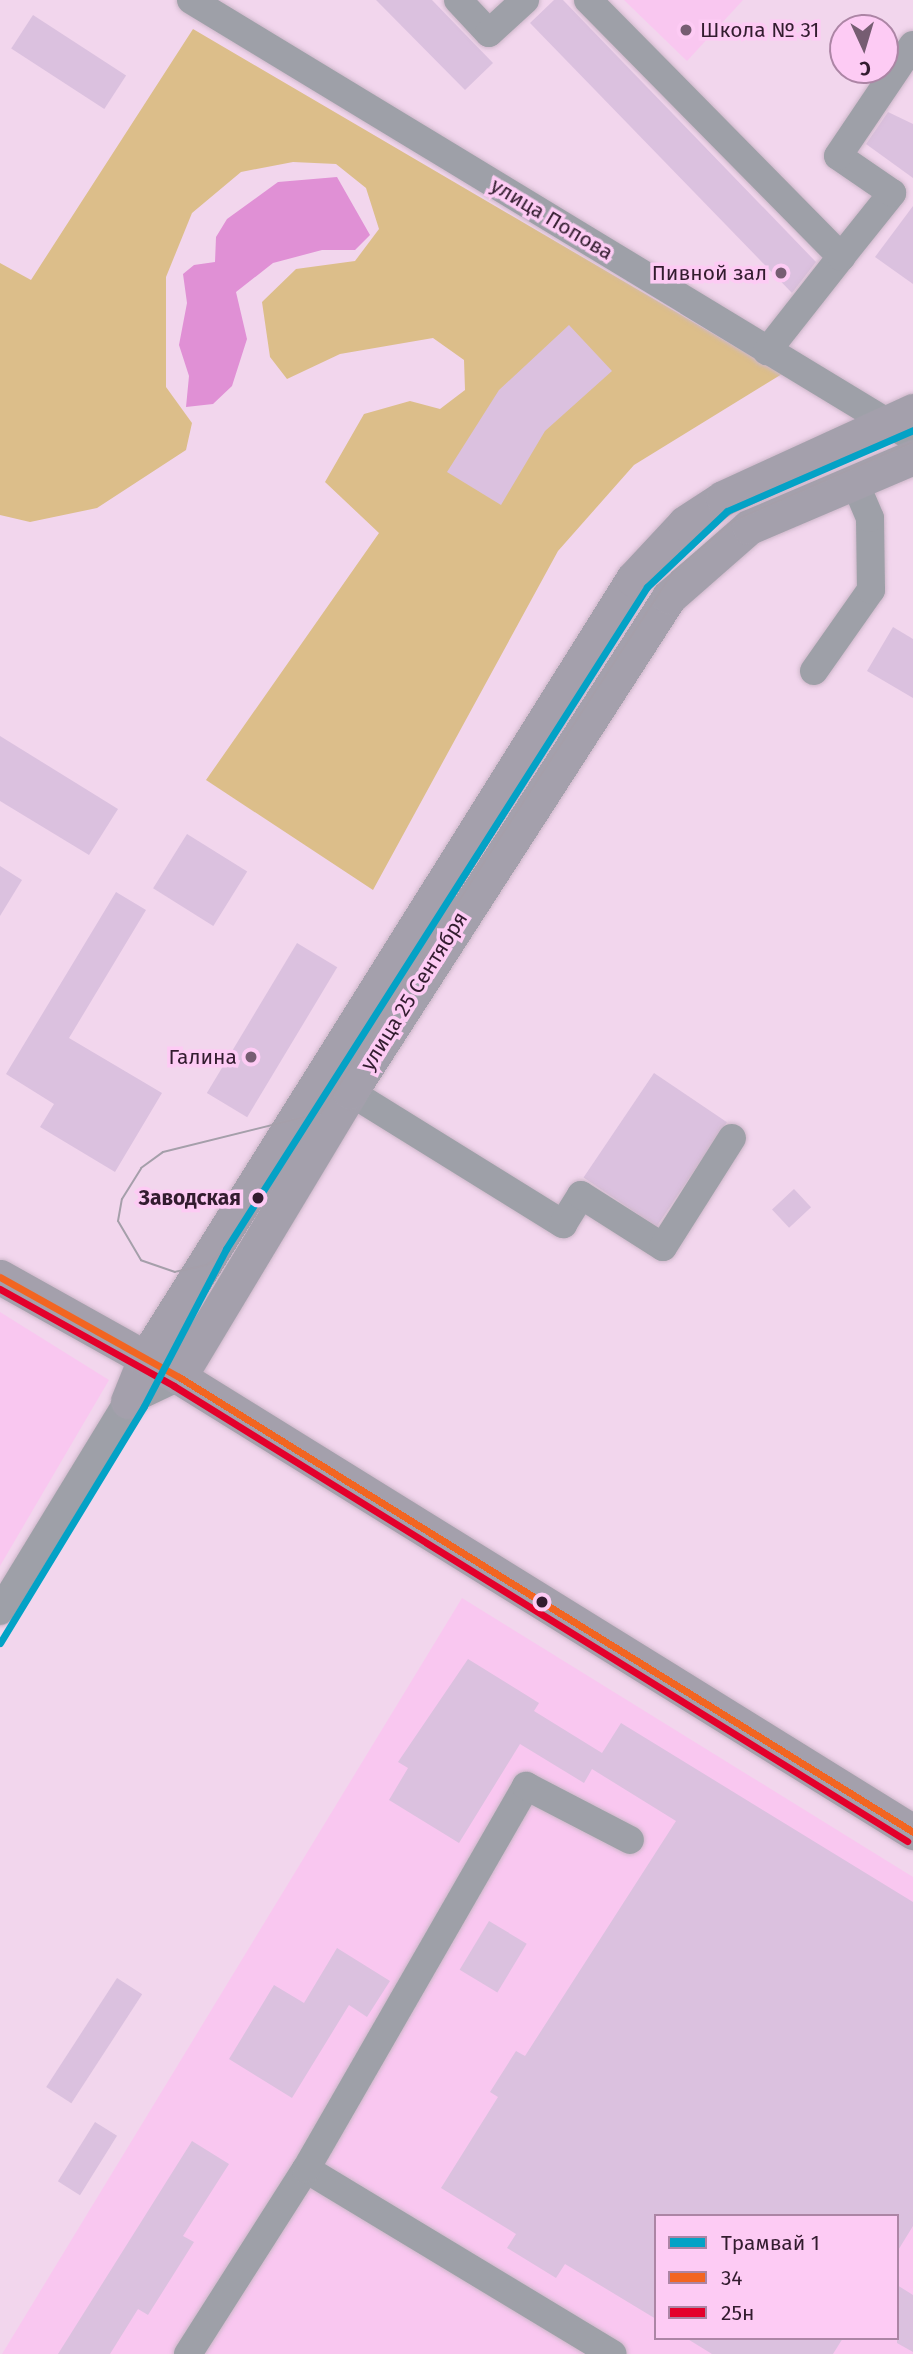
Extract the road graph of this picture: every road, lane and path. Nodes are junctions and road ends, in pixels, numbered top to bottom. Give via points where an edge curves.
1 (191, 0) edge
2 (458, 0) edge
3 (525, 0) edge
4 (588, 0) edge
5 (913, 45) edge
6 (841, 257) junction
7 (767, 351) junction
8 (904, 424) edge
9 (913, 457) edge
10 (855, 482) junction
11 (814, 671) dead end
12 (350, 1092) junction
13 (732, 1138) dead end
14 (0, 1277) edge
15 (145, 1359) junction
16 (179, 1377) junction
17 (128, 1401) junction
18 (0, 1611) edge
19 (913, 1832) edge
20 (630, 1840) dead end
21 (306, 2169) junction
22 (188, 2354) edge
23 (613, 2354) edge

1 - 7 street, улица Попова
2 - 3 street via 489,33
4 - 6 street
5 - 6 street via 838,156 892,193
6 - 7 street
7 - 8 street, улица Попова
8 - 15 main road via 723,498 685,523 633,579
9 - 10 main road, улица 25 Сентября
10 - 11 street via 870,519 871,590
10 - 12 main road, улица 25 Сентября via 749,527 669,597
12 - 13 street via 563,1224 581,1195 663,1247
12 - 16 main road, улица 25 Сентября
14 - 15 main road
15 - 16 main road
15 - 17 main road
16 - 17 street
16 - 19 main road
17 - 18 street
20 - 21 street via 526,1786
21 - 22 street
21 - 23 street

